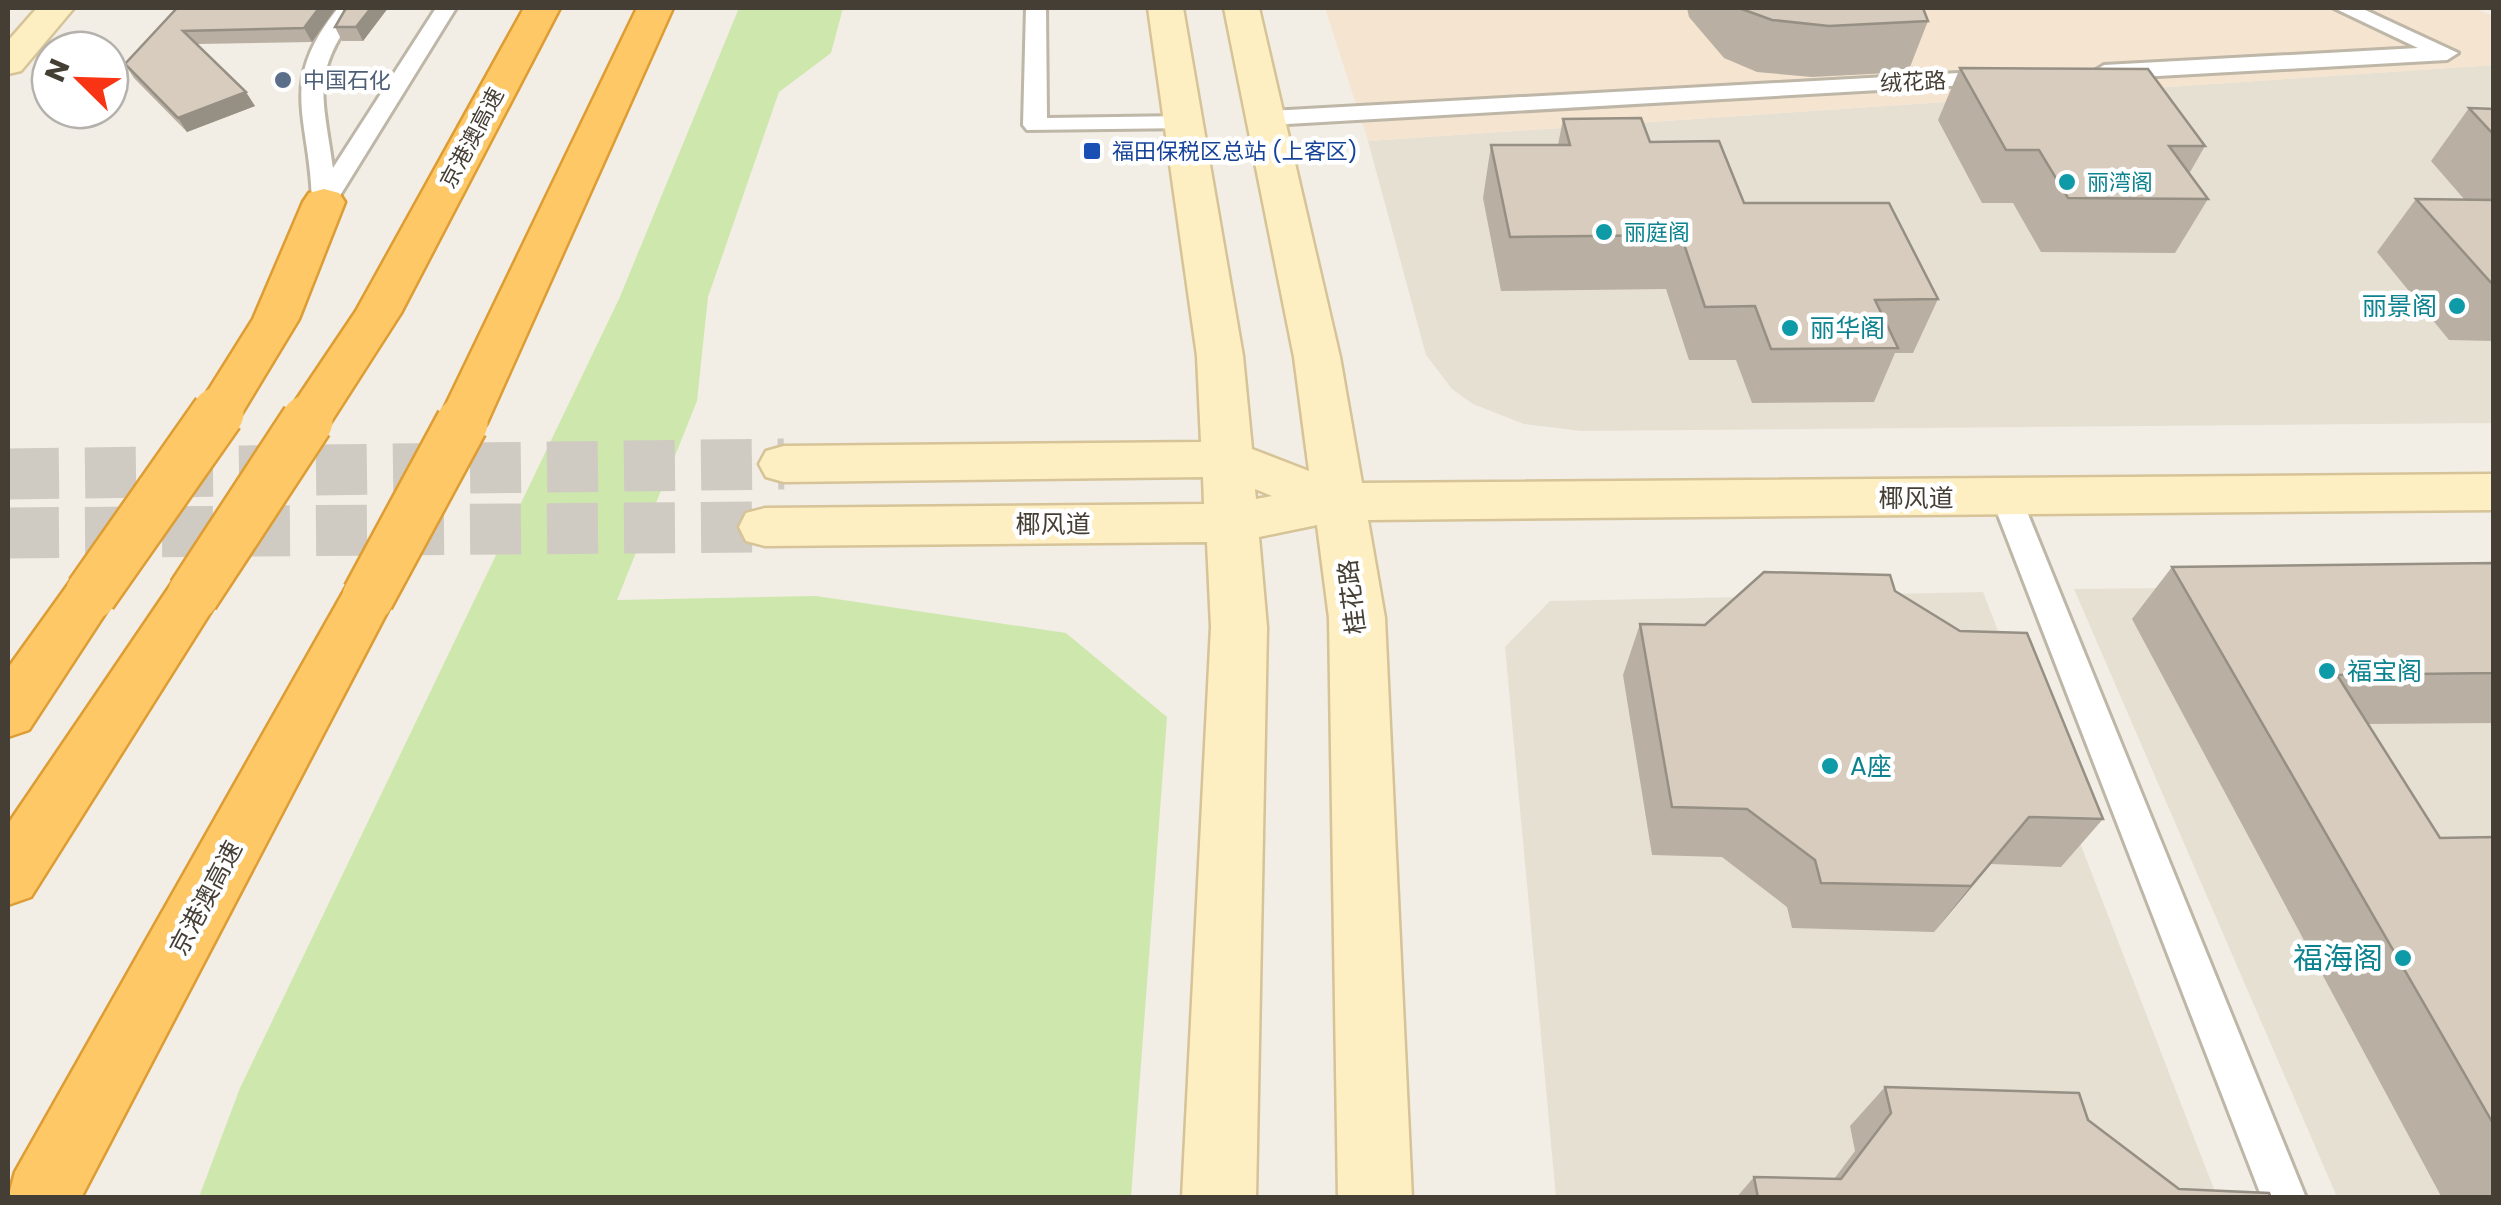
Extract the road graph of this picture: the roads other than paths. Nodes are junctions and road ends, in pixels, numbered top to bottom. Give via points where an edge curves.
1 (56, 8) edge
2 (349, 8) edge
3 (446, 8) edge
4 (542, 8) edge
5 (655, 8) edge
6 (1036, 8) edge
7 (1165, 8) edge
8 (1241, 8) edge
9 (2344, 8) edge
10 (8, 63) edge
11 (2077, 73) edge
12 (2018, 76) edge
13 (1268, 118) junction
14 (1184, 123) junction
15 (324, 202) junction
16 (1227, 459) junction
17 (784, 464) tunnel mouth
18 (2494, 492) edge
19 (2006, 497) junction
20 (1339, 502) junction
21 (1232, 523) junction
22 (764, 527) tunnel mouth
23 (8, 713) edge
24 (8, 877) edge
25 (163, 978) junction
26 (41, 1198) edge
27 (75, 1198) edge
28 (1220, 1198) edge
29 (1375, 1198) edge
30 (2284, 1198) edge

1 - 10 main road
2 - 15 lane via 321,46 312,75
3 - 15 lane
4 - 24 highway, 京港澳高速, bridge via 378,314
5 - 25 highway, 京港澳高速, bridge via 462,423
6 - 14 lane via 1036,125
7 - 14 main road
8 - 13 main road, 桂花路
9 - 11 lane via 2447,52
12 - 13 lane, 绒花路
13 - 20 main road, 桂花路
14 - 16 main road via 1220,356
15 - 23 highway, bridge via 276,319 218,413
16 - 17 main road, 椰风道
16 - 20 main road, 椰风道
16 - 21 main road
18 - 19 main road, 椰风道
19 - 20 main road, 椰风道
19 - 30 lane
20 - 21 main road, 椰风道
20 - 29 main road, 桂花路 via 1357,618
21 - 22 main road, 椰风道
21 - 28 main road via 1239,627
25 - 26 highway, 京港澳高速
25 - 27 highway

